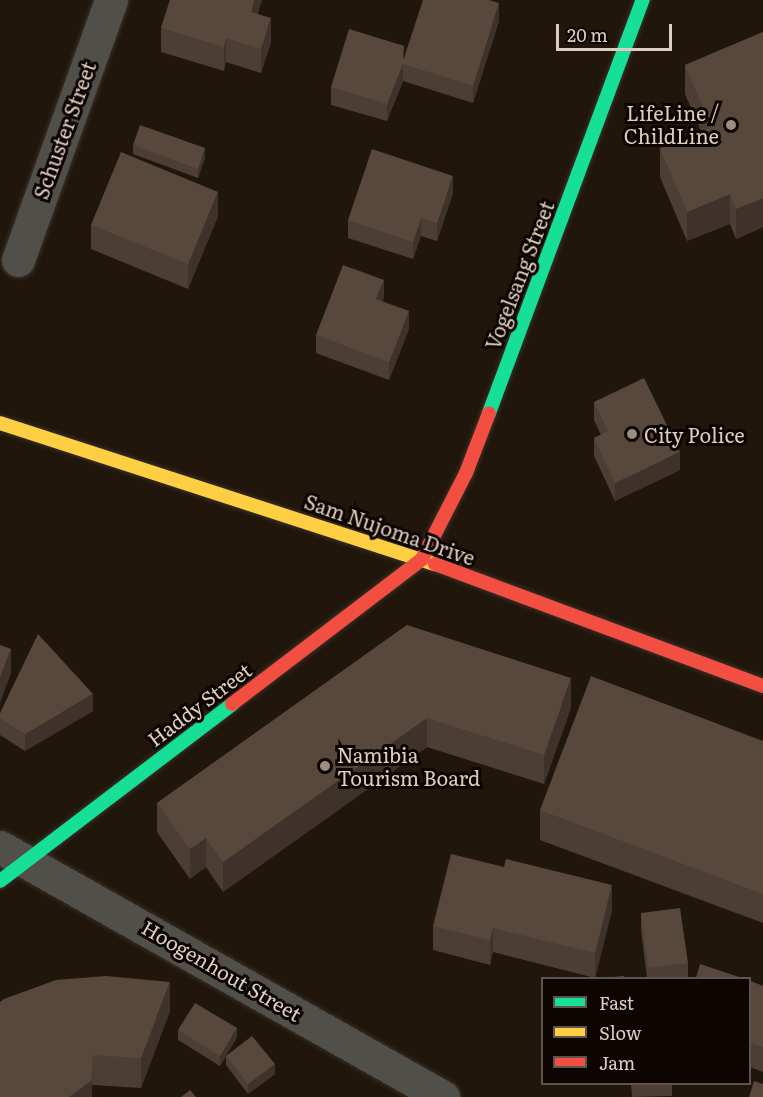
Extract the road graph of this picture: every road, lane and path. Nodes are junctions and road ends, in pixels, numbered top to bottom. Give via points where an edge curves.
1 (111, 0) edge
2 (643, 0) edge
3 (18, 260) dead end
4 (0, 423) edge
5 (422, 559) junction
6 (763, 686) edge
7 (14, 852) edge
8 (0, 881) edge
9 (443, 1097) edge

1 - 3 street, Schuster Street
2 - 5 main road, Vogelsang Street via 466,473
4 - 5 main road, Sam Nujoma Drive
5 - 6 main road, Sam Nujoma Drive
5 - 7 main road, Haddy Street
7 - 8 main road, Haddy Street
7 - 9 street, Hoogenhout Street

